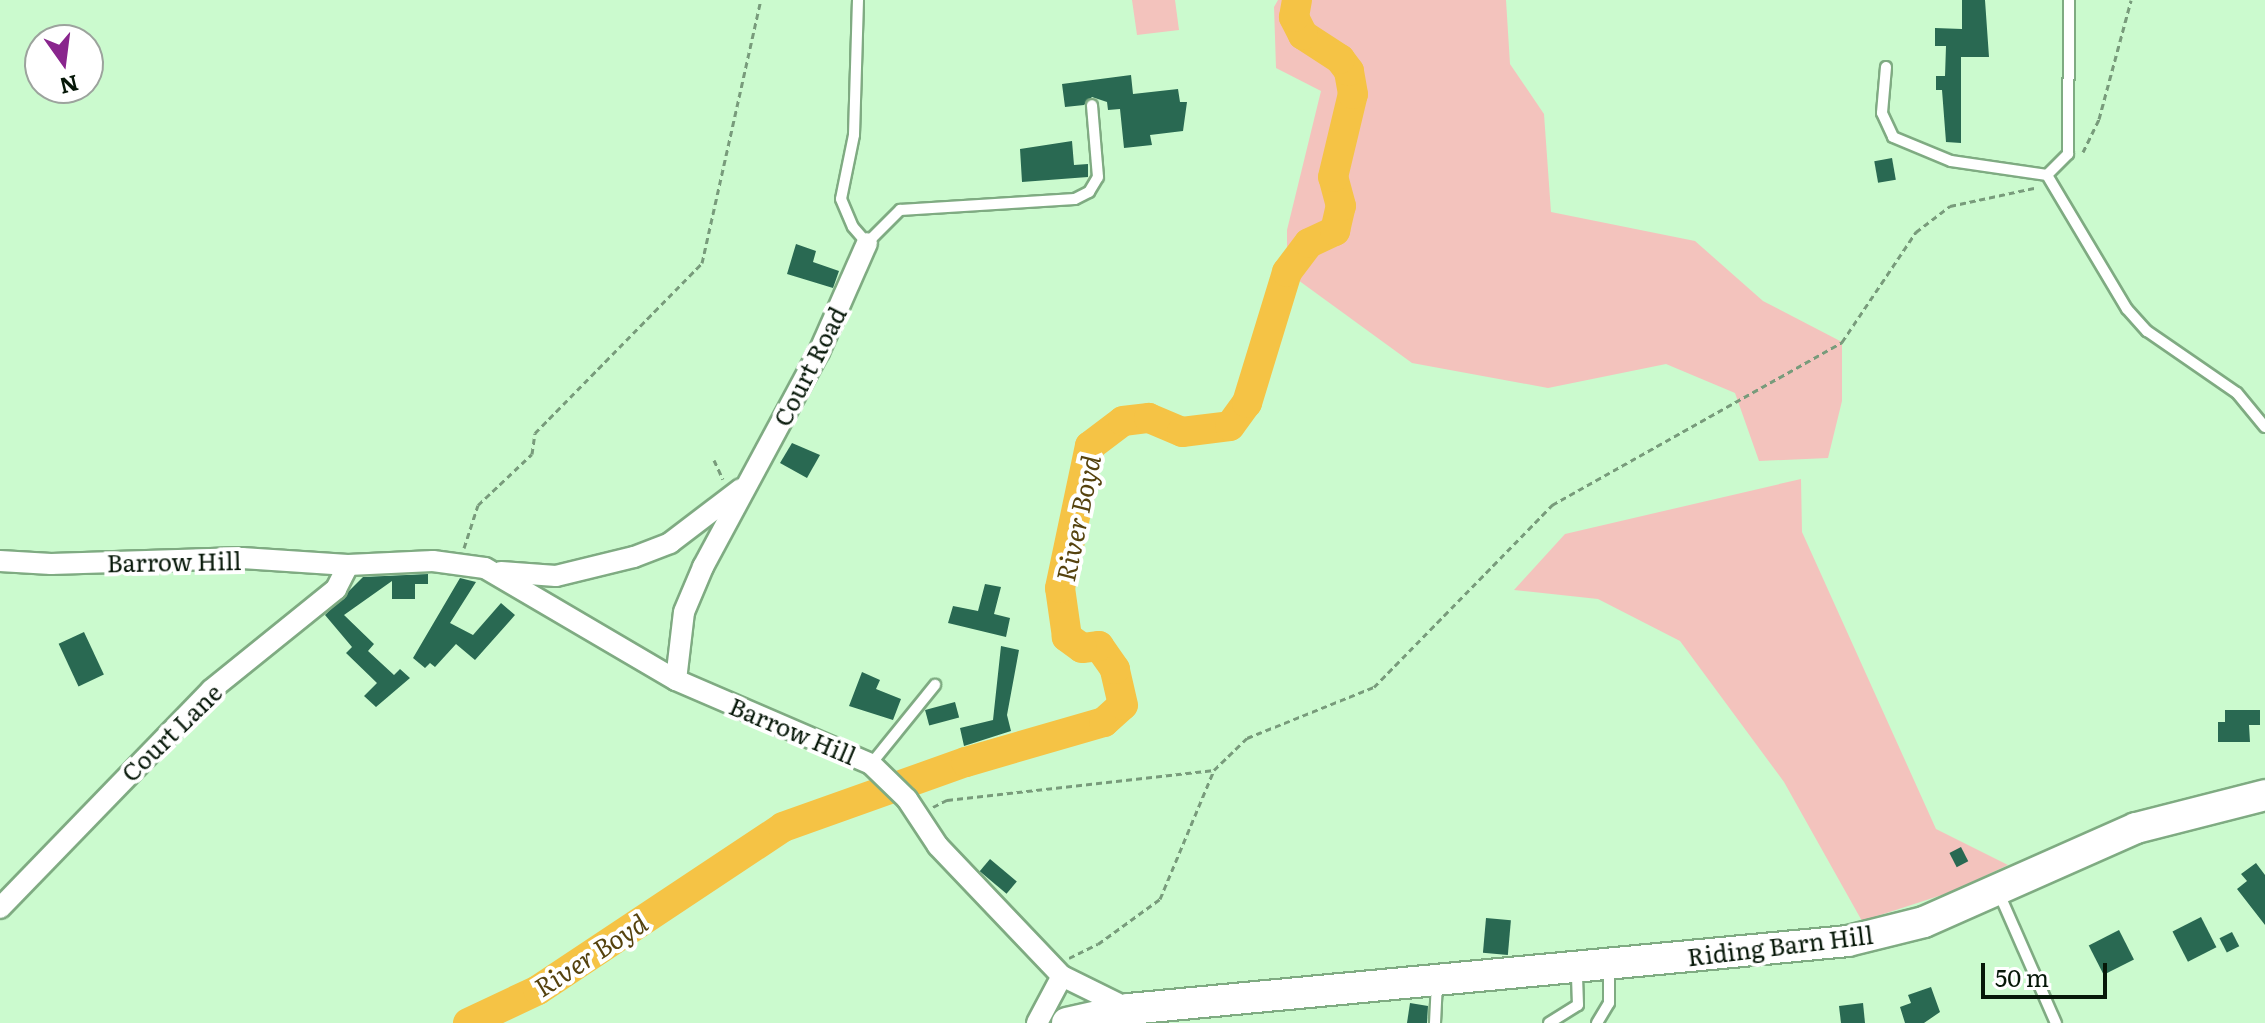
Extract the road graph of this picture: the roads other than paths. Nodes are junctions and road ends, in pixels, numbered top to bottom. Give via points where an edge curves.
1 (858, 0) edge
2 (2069, 0) edge
3 (1886, 67) dead end
4 (1092, 105) dead end
5 (2050, 179) junction
6 (867, 243) junction
7 (2265, 427) edge
8 (745, 486) junction
9 (0, 561) edge
10 (348, 565) junction
11 (485, 568) junction
12 (676, 680) junction
13 (935, 685) dead end
14 (871, 764) junction
15 (2265, 795) edge
16 (1997, 890) junction
17 (0, 908) edge
18 (1609, 964) junction
19 (1577, 967) junction
20 (1057, 969) junction
21 (1426, 981) junction
22 (1129, 1009) junction
23 (1037, 1023) edge
24 (1067, 1023) edge
25 (1435, 1023) edge
26 (1549, 1023) edge
27 (1597, 1023) edge
28 (2056, 1023) edge

1 - 6 lane via 854,135 841,199
2 - 5 lane via 2068,154
3 - 5 lane via 1882,113 1893,137 1951,161
4 - 6 lane via 1098,177 1089,192 1075,199 900,210
5 - 7 lane via 2127,309 2147,331 2237,393
6 - 8 street, Court Road via 819,352
8 - 11 street, Court Road via 670,543 634,557 556,576
8 - 12 street, Court Road via 684,612
9 - 10 street, Barrow Hill via 242,558
10 - 11 street, Barrow Hill
10 - 17 street, Court Lane via 336,589 211,690
11 - 12 street, Barrow Hill
12 - 14 street, Barrow Hill
13 - 14 lane
14 - 20 street, Barrow Hill via 910,803 938,846
15 - 16 main road, Riding Barn Hill via 2133,829
16 - 18 main road, Riding Barn Hill via 1924,922 1848,941
16 - 28 lane
18 - 19 main road, Riding Barn Hill
18 - 27 lane via 1609,1003
19 - 21 main road, Riding Barn Hill
19 - 26 lane via 1578,1005
20 - 22 street, Barrow Hill
20 - 23 street
21 - 22 main road, Riding Barn Hill
21 - 25 lane
22 - 24 main road, Riding Barn Hill

